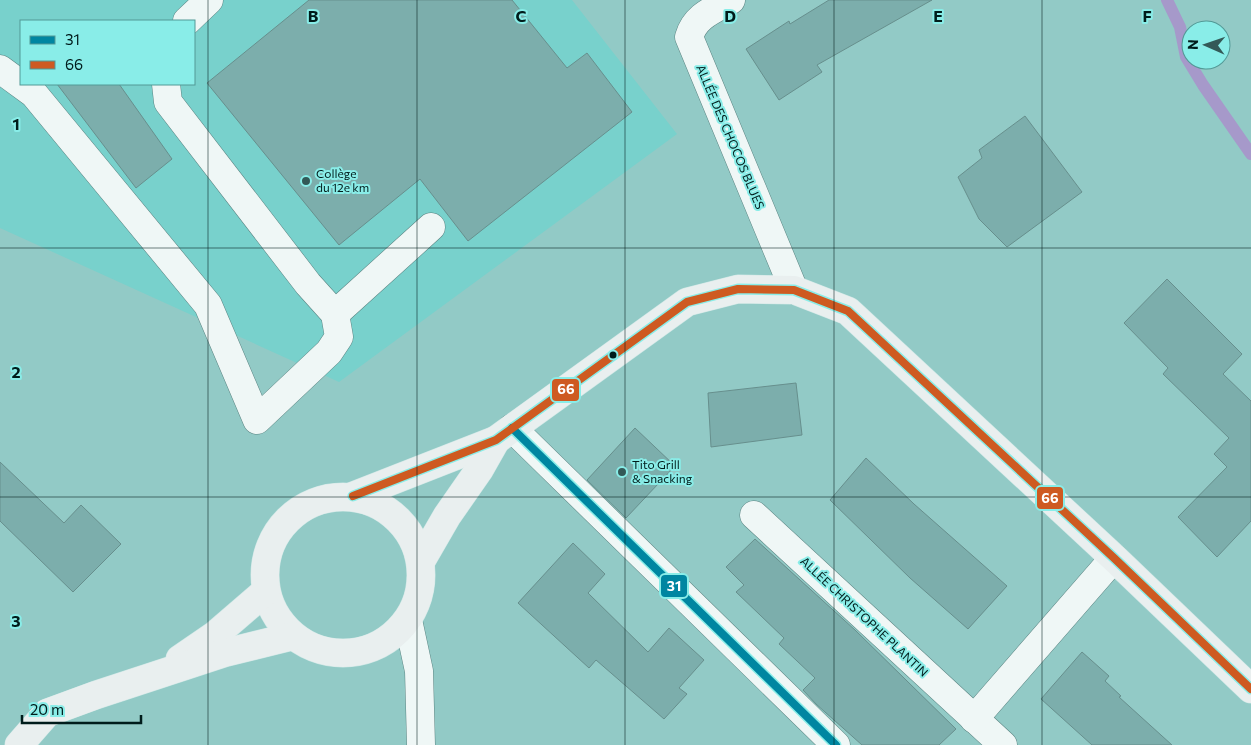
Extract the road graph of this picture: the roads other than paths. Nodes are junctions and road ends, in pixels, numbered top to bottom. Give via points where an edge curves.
1 (209, 0) edge
2 (731, 0) edge
3 (188, 20) edge
4 (0, 69) edge
5 (20, 84) edge
6 (22, 85) edge
7 (166, 85) edge
8 (431, 227) dead end
9 (794, 290) junction
10 (335, 314) junction
11 (504, 434) junction
12 (353, 496) junction
13 (754, 515) dead end
14 (1114, 558) junction
15 (421, 561) junction
16 (266, 591) junction
17 (408, 620) junction
18 (293, 636) junction
19 (154, 676) junction
20 (1251, 689) edge
21 (974, 718) junction
22 (19, 745) edge
23 (421, 745) edge
24 (836, 745) edge
25 (1003, 745) edge

1 - 3 street
2 - 9 street, ALLÉE DES CHOCOS BLUES via 701,17 692,27 689,37
4 - 5 street
6 - 10 street via 34,94 208,305 257,420 329,352 339,337
7 - 10 street via 168,102 308,284
8 - 10 street
9 - 11 main road via 738,289 687,302
9 - 14 main road via 848,310
11 - 12 main road
11 - 15 main road via 447,516
11 - 24 street
12 - 15 main road via 377,503 397,518 412,537
12 - 16 main road via 330,497 308,504 289,518 274,537 266,559
13 - 21 street, ALLÉE CHRISTOPHE PLANTIN
14 - 20 main road
14 - 21 street
15 - 17 main road via 418,596
16 - 18 main road via 277,616
16 - 19 main road via 215,635
17 - 18 main road via 389,639 366,650 349,653 316,649
17 - 23 street via 419,671
18 - 19 main road
19 - 22 main road via 47,713
21 - 25 street, ALLÉE CHRISTOPHE PLANTIN

